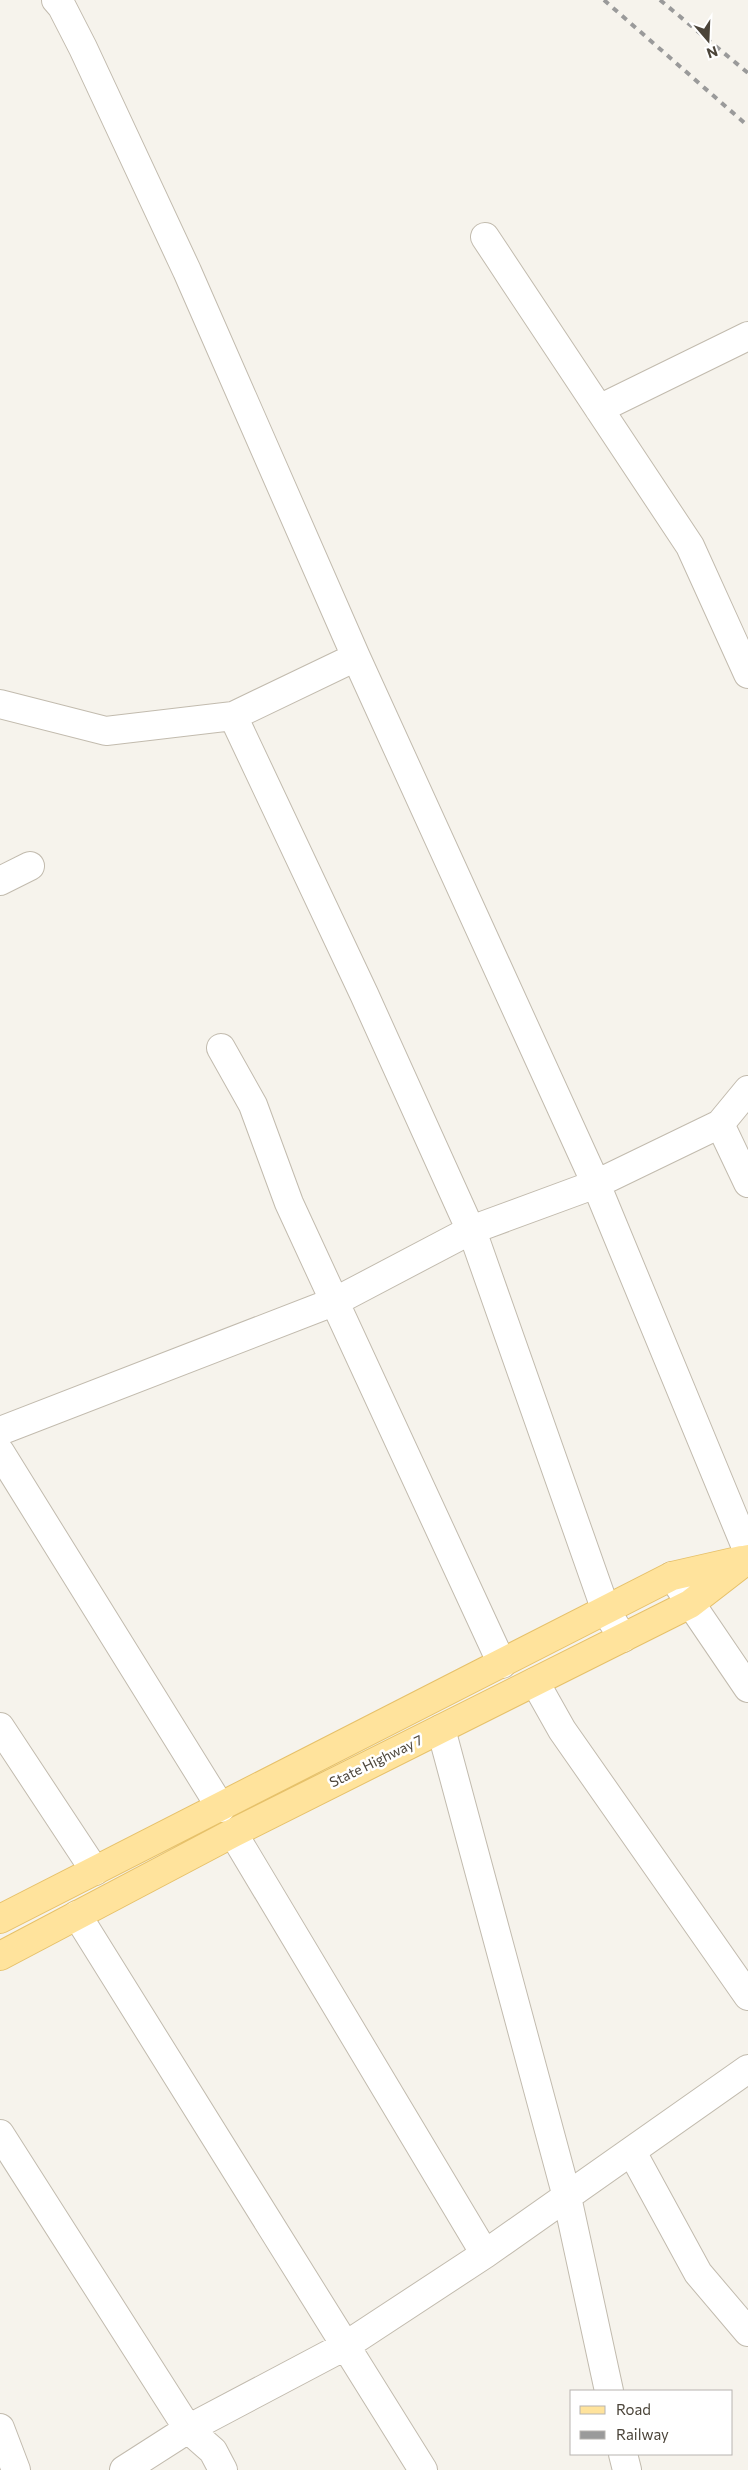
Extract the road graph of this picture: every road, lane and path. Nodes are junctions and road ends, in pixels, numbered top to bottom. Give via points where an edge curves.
1 (56, 0) edge
2 (485, 237) dead end
3 (748, 336) edge
4 (599, 409) junction
5 (356, 658) junction
6 (748, 672) edge
7 (0, 704) edge
8 (233, 716) junction
9 (30, 866) dead end
10 (0, 881) edge
11 (221, 1048) dead end
12 (748, 1090) edge
13 (720, 1124) junction
14 (748, 1183) edge
15 (596, 1184) junction
16 (471, 1230) junction
17 (336, 1301) junction
18 (0, 1431) edge
19 (0, 1452) edge
20 (748, 1552) edge
21 (748, 1559) edge
22 (672, 1576) junction
23 (690, 1604) junction
24 (606, 1611) junction
25 (623, 1638) junction
26 (502, 1664) junction
27 (535, 1682) junction
28 (748, 1688) edge
29 (0, 1727) edge
30 (441, 1729) junction
31 (220, 1808) junction
32 (233, 1833) junction
33 (95, 1871) junction
34 (77, 1915) junction
35 (0, 1919) edge
36 (0, 1956) edge
37 (748, 1996) edge
38 (748, 2068) edge
39 (0, 2134) edge
40 (632, 2152) junction
41 (566, 2197) junction
42 (485, 2254) junction
43 (748, 2332) edge
44 (345, 2346) junction
45 (610, 2390) edge
46 (0, 2428) edge
47 (188, 2429) junction
48 (623, 2455) edge
49 (16, 2470) edge
50 (124, 2470) edge
51 (223, 2470) edge
52 (423, 2470) edge
53 (627, 2470) edge

1 - 5 street via 83,48 187,271
2 - 4 street
3 - 4 street
4 - 6 street via 690,546
5 - 8 street
5 - 15 street
7 - 8 street via 106,731
8 - 16 street
9 - 10 street
11 - 17 street via 253,1105 289,1203
12 - 13 street
13 - 14 street
13 - 15 street
15 - 16 street
15 - 20 street
16 - 17 street
16 - 24 street
17 - 18 street
17 - 26 street
19 - 31 street
21 - 22 main road, State Highway 7
21 - 23 main road, State Highway 7
22 - 23 street
22 - 24 main road, State Highway 7
23 - 25 main road, State Highway 7
23 - 28 street
24 - 25 street
24 - 26 main road, State Highway 7
25 - 27 main road, State Highway 7
26 - 31 main road, State Highway 7
27 - 30 main road, State Highway 7
27 - 37 street via 562,1730
29 - 33 street
30 - 32 main road, State Highway 7
30 - 41 street
31 - 33 main road, State Highway 7
32 - 34 main road, State Highway 7
32 - 42 street
33 - 35 main road, State Highway 7
34 - 36 main road, State Highway 7
34 - 44 street
38 - 40 street
39 - 47 street
40 - 41 street
40 - 43 street via 698,2273
41 - 42 street
41 - 45 street
42 - 44 street
44 - 47 street
44 - 52 street
46 - 49 street
47 - 50 street
47 - 51 street via 213,2451
48 - 53 street

